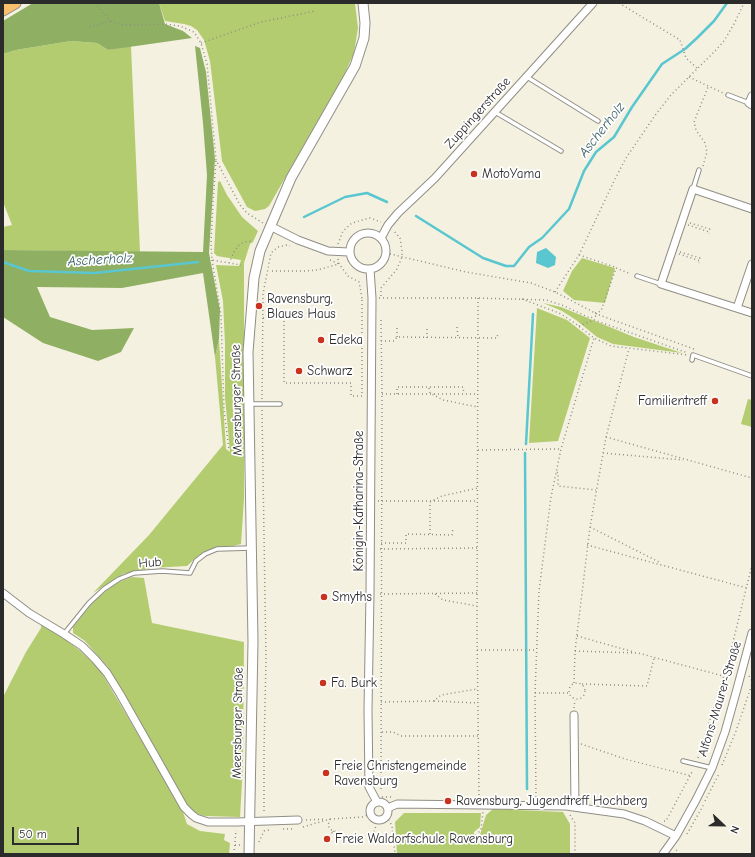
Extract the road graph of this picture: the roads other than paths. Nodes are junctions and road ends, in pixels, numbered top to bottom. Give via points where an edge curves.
1 (15, 3) edge
2 (363, 3) edge
3 (593, 3) edge
4 (3, 10) edge
5 (527, 77) junction
6 (728, 95) road end
7 (752, 96) edge
8 (750, 104) edge
9 (495, 112) junction
10 (598, 121) dead end
11 (562, 151) dead end
12 (699, 170) road end
13 (693, 189) junction
14 (752, 209) edge
15 (270, 226) junction
16 (381, 238) junction
17 (349, 252) junction
18 (752, 264) edge
19 (370, 269) junction
20 (637, 276) dead end
21 (661, 284) junction
22 (737, 308) junction
23 (752, 313) edge
24 (692, 360) dead end
25 (752, 376) edge
26 (250, 404) junction
27 (280, 404) dead end
28 (252, 548) junction
29 (3, 593) edge
30 (752, 632) edge
31 (64, 634) junction
32 (574, 715) dead end
33 (683, 761) dead end
34 (712, 768) junction
35 (379, 800) junction
36 (575, 807) junction
37 (388, 808) junction
38 (298, 820) road end
39 (250, 822) junction
40 (676, 836) junction
41 (249, 849) edge
42 (663, 854) edge

1 - 4 main road
2 - 15 street, Meersburger Straße via 364,38 355,66 301,159
3 - 5 street, Zuppingerstraße
5 - 9 street, Zuppingerstraße
5 - 10 lane
6 - 8 lane
7 - 8 street
9 - 11 lane
9 - 16 street, Zuppingerstraße via 435,178 398,213
12 - 13 lane
13 - 14 street
13 - 21 street
15 - 17 street via 328,251
15 - 26 street, Meersburger Straße via 260,251 254,278 248,352
16 - 17 street via 372,233 361,234 352,241
16 - 19 street via 386,253 383,261
17 - 19 street via 354,263 363,269
18 - 22 street
19 - 35 street, Königin-Katharina-Straße via 372,298 369,787
20 - 21 lane
21 - 22 street
22 - 23 street
24 - 25 lane via 693,355
26 - 27 lane
26 - 28 street, Meersburger Straße
28 - 31 lane, Hub via 217,549 205,554 190,572 162,571 134,574 119,579 88,603
28 - 39 street, Meersburger Straße
29 - 31 street via 29,613
30 - 34 street, Alfons-Maurer-Straße via 744,667
31 - 39 street via 82,646 107,673 184,807 202,821
32 - 36 street
33 - 34 lane
34 - 40 street, Alfons-Maurer-Straße
35 - 37 street
35 - 37 street via 370,808 373,818 383,820 387,816
36 - 37 street via 397,804
36 - 40 street via 624,814
38 - 39 street
39 - 41 street, Meersburger Straße
40 - 42 street, Alfons-Maurer-Straße

